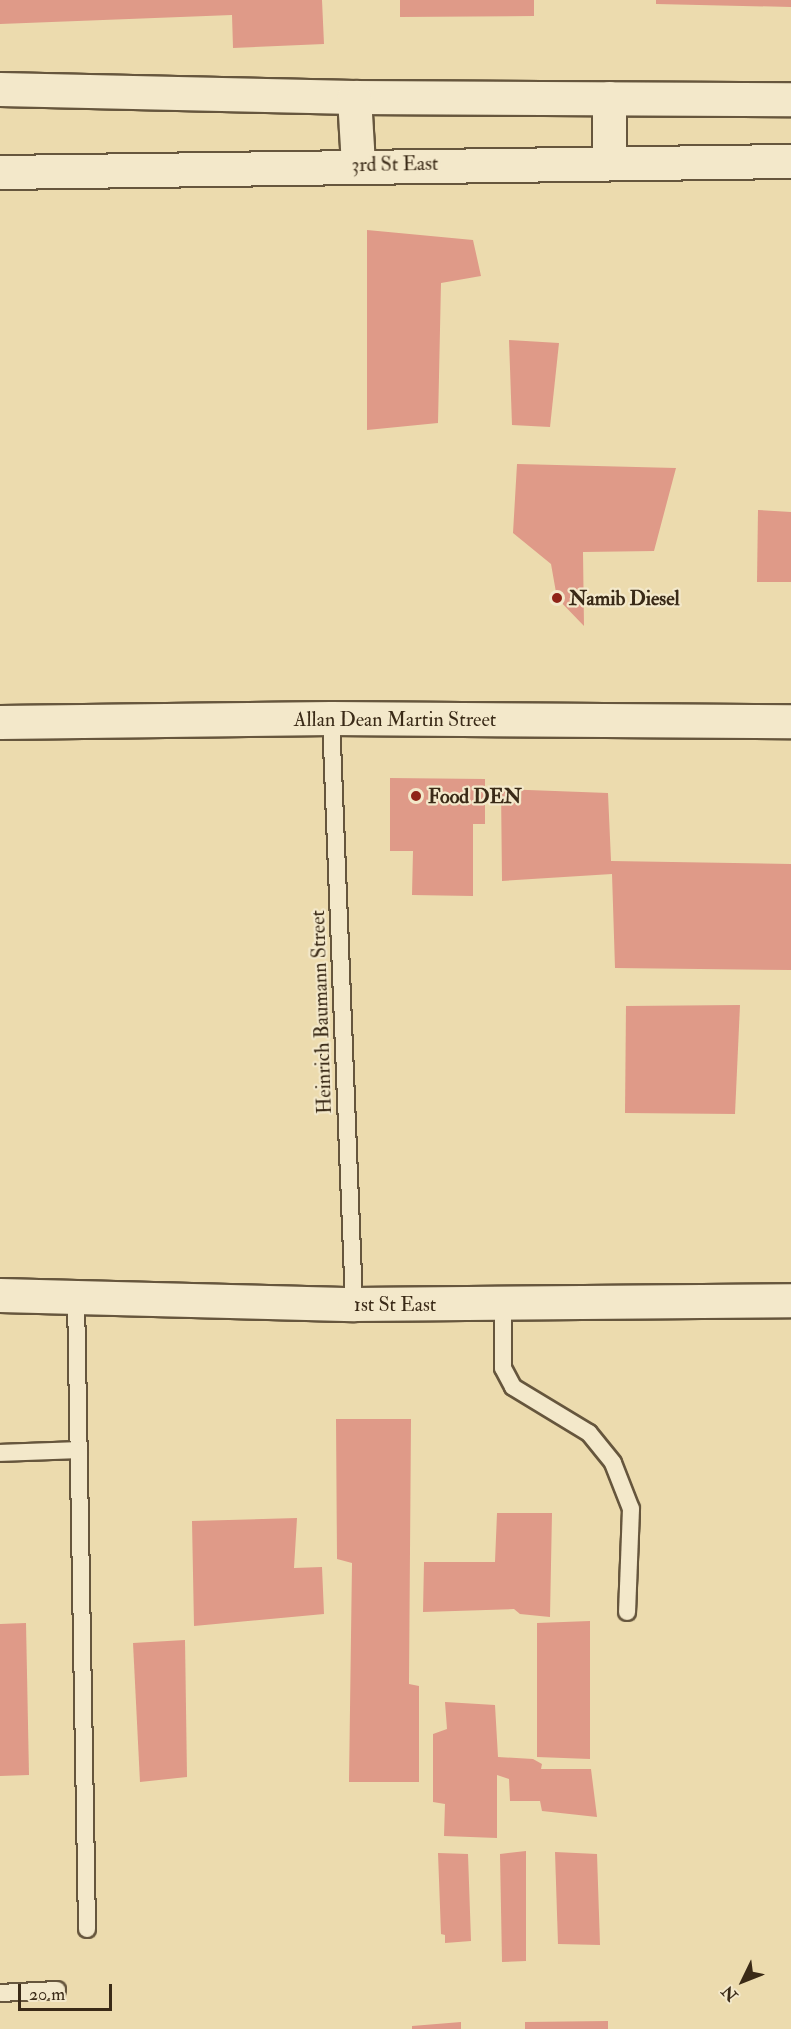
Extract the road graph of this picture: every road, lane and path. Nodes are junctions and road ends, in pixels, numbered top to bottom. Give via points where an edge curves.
1 (0, 88) edge
2 (354, 97) junction
3 (609, 98) junction
4 (791, 99) edge
5 (609, 160) junction
6 (791, 161) edge
7 (358, 164) junction
8 (0, 172) edge
9 (331, 718) junction
10 (791, 721) edge
11 (0, 722) edge
12 (0, 1295) edge
13 (76, 1297) junction
14 (791, 1300) edge
15 (503, 1303) junction
16 (354, 1304) junction
17 (79, 1450) junction
18 (0, 1453) edge
19 (627, 1612) dead end
20 (87, 1929) dead end
21 (57, 1990) dead end
22 (0, 1993) edge

1 - 2 street
2 - 3 street
2 - 7 street
3 - 4 street
3 - 5 street
5 - 6 street, 3rd St East
5 - 7 street, 3rd St East
7 - 8 street, 3rd St East
9 - 10 street, Allan Dean Martin Street
9 - 11 street, Allan Dean Martin Street
9 - 16 lane, Heinrich Baumann Street
12 - 13 street, 1st St East
13 - 16 street, 1st St East
13 - 17 lane
14 - 15 street, 1st St East
15 - 16 street, 1st St East
15 - 19 lane via 503,1368 513,1387 589,1433 613,1462 631,1509
17 - 18 lane
17 - 20 lane
21 - 22 lane

